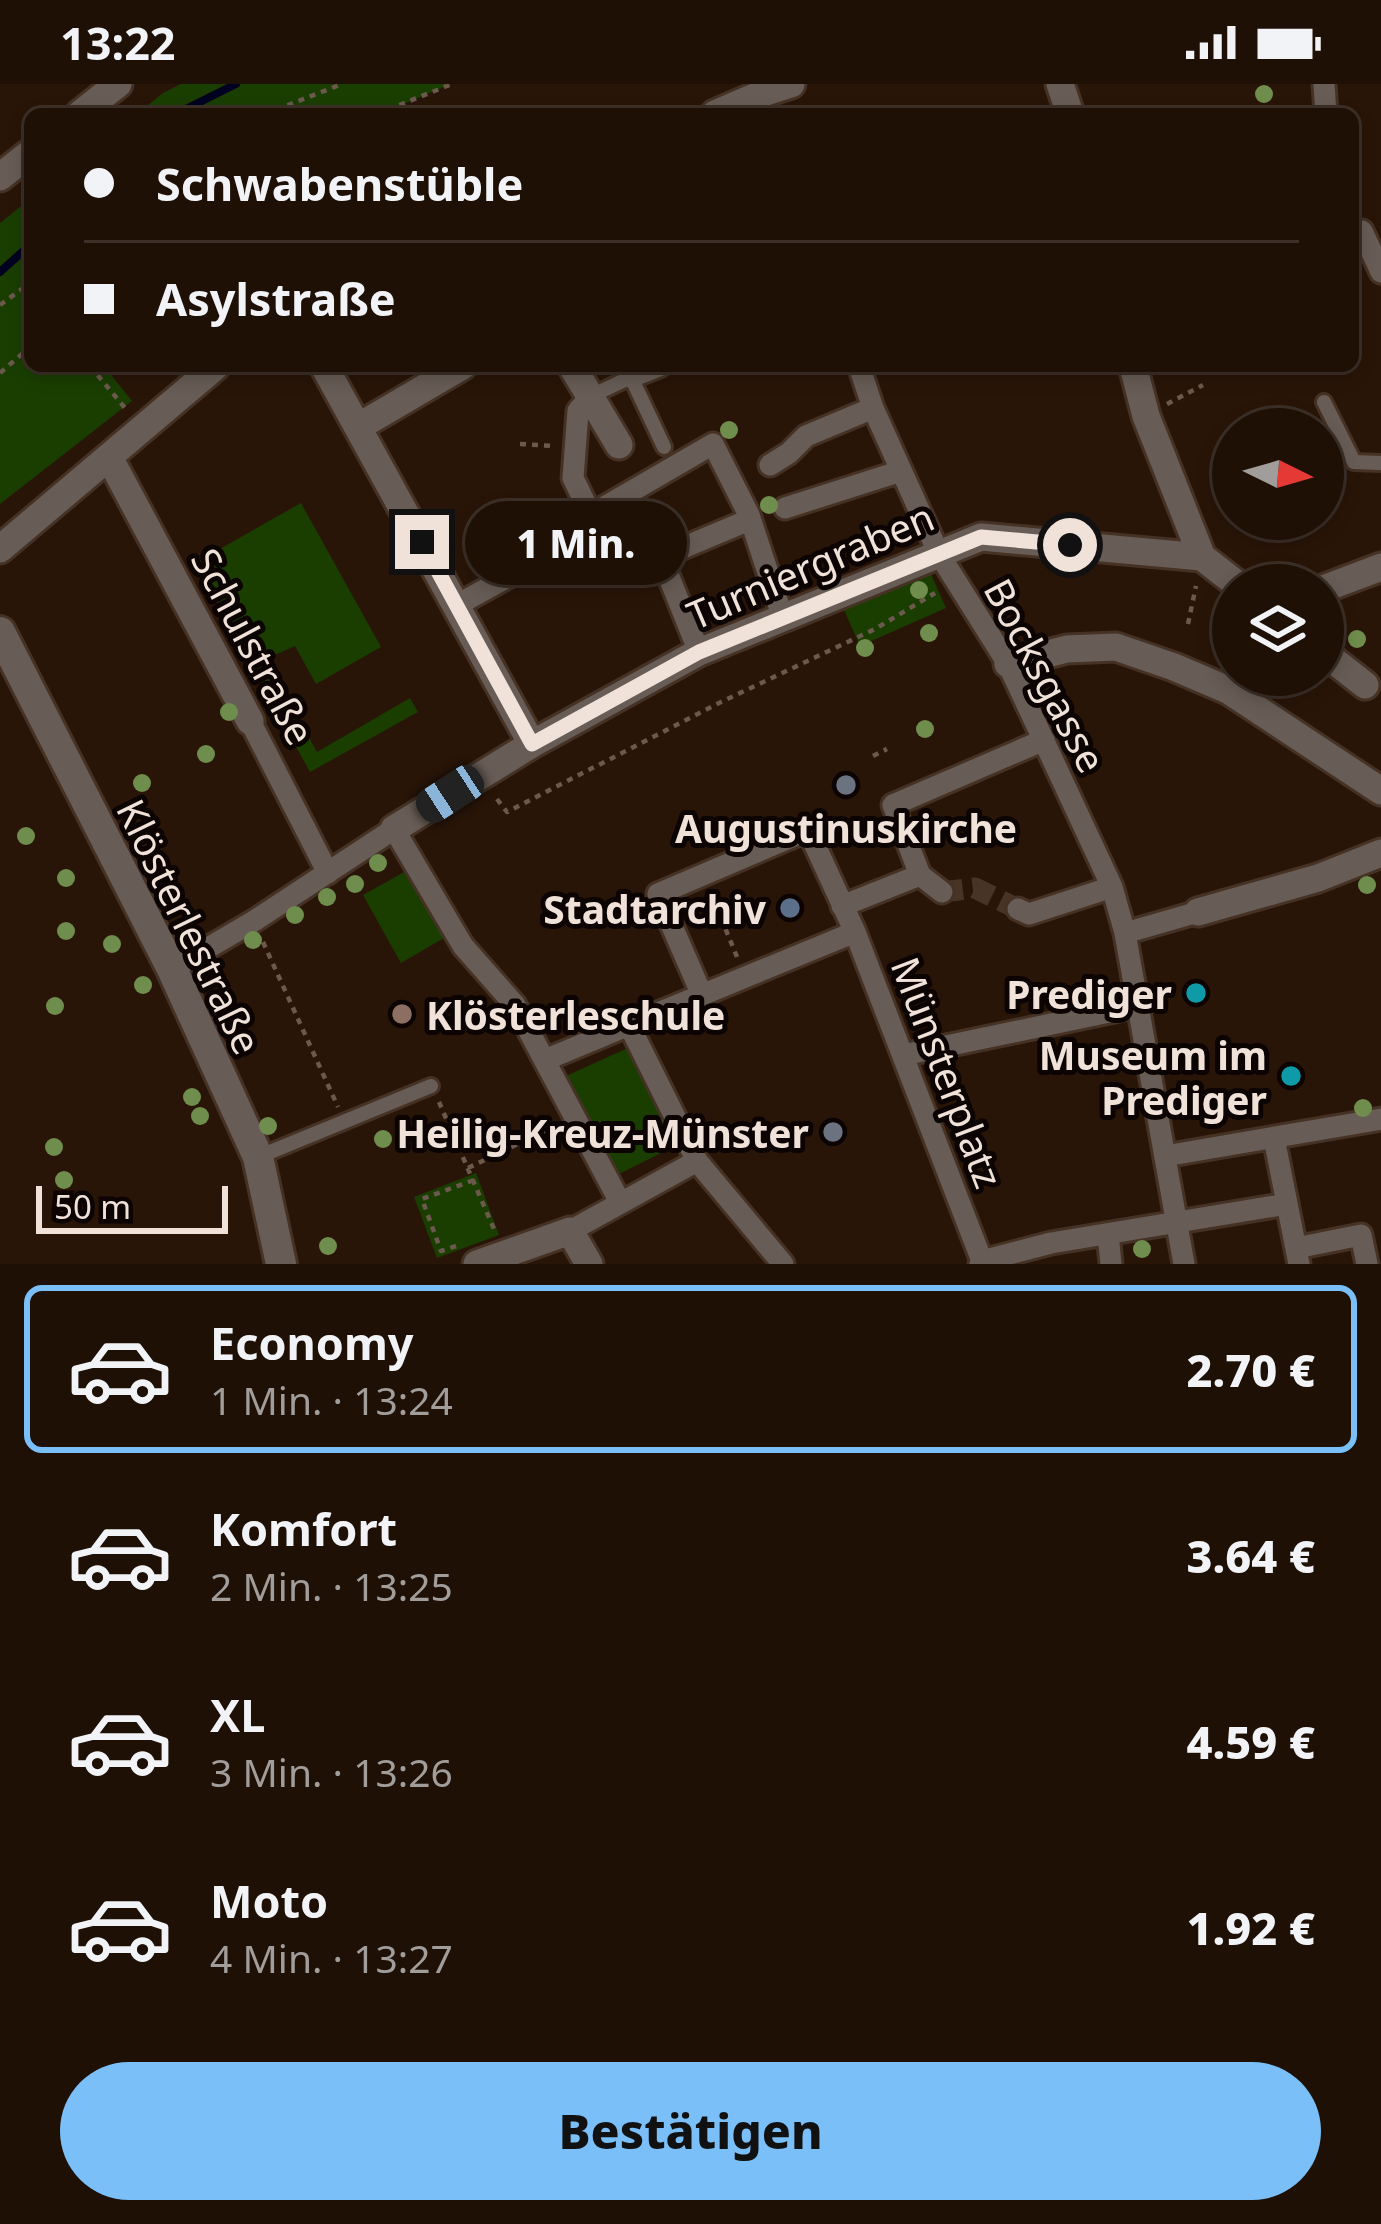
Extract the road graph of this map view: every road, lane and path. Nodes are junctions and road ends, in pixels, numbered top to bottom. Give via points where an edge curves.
1 (118, 84) edge
2 (342, 84) edge
3 (452, 84) edge
4 (774, 93) edge
5 (88, 108) edge
6 (280, 108) edge
7 (392, 108) edge
8 (732, 108) edge
9 (24, 158) edge
10 (0, 177) edge
11 (1362, 231) dead end
12 (1381, 272) edge
13 (24, 351) edge
14 (95, 372) edge
15 (209, 372) edge
16 (326, 372) edge
17 (452, 372) edge
18 (576, 372) edge
19 (644, 372) edge
20 (861, 372) edge
21 (1134, 372) edge
22 (0, 373) edge
23 (632, 377) junction
24 (1203, 385) dead end
25 (591, 396) junction
26 (1324, 402) dead end
27 (873, 408) junction
28 (1142, 417) junction
29 (358, 427) junction
30 (142, 428) junction
31 (520, 444) dead end
32 (619, 445) dead end
33 (570, 447) junction
34 (109, 457) junction
35 (669, 457) junction
36 (1381, 463) edge
37 (770, 465) dead end
38 (901, 471) junction
39 (785, 508) dead end
40 (591, 514) junction
41 (749, 520) junction
42 (551, 546) tunnel mouth
43 (0, 549) edge
44 (939, 554) junction
45 (1202, 557) junction
46 (1212, 565) edge
47 (1381, 567) edge
48 (524, 568) tunnel mouth
49 (955, 581) junction
50 (1344, 581) edge
51 (457, 605) junction
52 (783, 618) junction
53 (1188, 624) dead end
54 (0, 632) edge
55 (699, 652) junction
56 (1009, 664) junction
57 (1344, 668) edge
58 (1365, 685) dead end
59 (250, 722) joint
60 (1044, 740) junction
61 (532, 744) junction
62 (887, 749) dead end
63 (873, 756) dead end
64 (478, 776) junction
65 (1381, 791) edge
66 (394, 829) junction
67 (1381, 853) edge
68 (328, 873) junction
69 (703, 874) junction
70 (920, 875) junction
71 (1112, 887) junction
72 (942, 892) tunnel mouth
73 (842, 906) junction
74 (1018, 909) tunnel mouth
75 (1198, 912) joint
76 (254, 921) junction
77 (856, 932) junction
78 (1125, 933) junction
79 (172, 969) junction
80 (745, 977) junction
81 (702, 995) junction
82 (1138, 1006) junction
83 (629, 1025) junction
84 (903, 1054) junction
85 (544, 1060) junction
86 (431, 1086) joint
87 (344, 1120) junction
88 (1381, 1120) edge
89 (530, 1138) dead end
90 (1274, 1138) junction
91 (1165, 1156) junction
92 (257, 1157) junction
93 (697, 1161) junction
94 (468, 1168) junction
95 (474, 1180) junction
96 (620, 1202) junction
97 (1287, 1204) junction
98 (1177, 1222) junction
99 (570, 1232) junction
100 (1108, 1234) junction
101 (468, 1254) edge
102 (504, 1255) junction
103 (1297, 1256) edge
104 (981, 1263) edge
105 (281, 1264) edge
106 (589, 1264) edge
107 (783, 1264) edge
108 (1112, 1264) edge
109 (1184, 1264) edge
110 (1367, 1264) edge

1 - 5 street
2 - 6 path
3 - 7 path
4 - 8 street
9 - 10 street
11 - 12 street
13 - 22 path
14 - 30 path
15 - 30 street
16 - 29 street
17 - 29 street
18 - 25 street
19 - 23 street
20 - 27 street, Bocksgasse
21 - 28 street
23 - 25 lane
23 - 35 lane
24 - 28 path
25 - 32 street
25 - 33 street via 578,411
26 - 36 lane via 1354,462
27 - 37 street via 806,436
27 - 38 street, Bocksgasse
28 - 45 street
29 - 51 street
30 - 34 street
31 - 33 path
33 - 40 street via 573,478
34 - 43 street
34 - 59 street, Schulstraße
35 - 40 street
35 - 41 street via 713,445
38 - 39 street
38 - 44 street, Bocksgasse
40 - 42 street
41 - 52 street
41 - 55 street via 661,557
44 - 45 street, Turniergraben via 981,537
44 - 49 street, Bocksgasse
44 - 52 street, Turniergraben
45 - 46 street
45 - 53 path
47 - 50 street
48 - 51 street
49 - 56 street, Bocksgasse
49 - 64 path via 507,812
51 - 61 street
52 - 55 street, Turniergraben
54 - 79 street, Klösterlestraße
55 - 61 street, Turniergraben
56 - 60 street, Bocksgasse
56 - 65 street via 1116,646 1228,690
57 - 58 street
59 - 68 street, Schulstraße
60 - 70 street via 893,805
60 - 71 street, Bocksgasse
61 - 64 street, Turniergraben
62 - 63 path
64 - 66 street, Turniergraben
66 - 68 street, Turniergraben
66 - 85 street
67 - 75 street
68 - 76 street, Turniergraben
69 - 73 street via 808,830
69 - 80 path
69 - 81 street via 658,894
70 - 72 street
70 - 73 street
71 - 74 street via 1028,914
71 - 78 street, Bocksgasse
73 - 77 street
75 - 78 street
76 - 79 street, Turniergraben
76 - 87 path
77 - 80 street, Münsterplatz
77 - 84 street, Münsterplatz
78 - 82 street, Bocksgasse
79 - 92 street, Klösterlestraße
80 - 81 street, Münsterplatz
81 - 83 street, Münsterplatz
82 - 84 street
82 - 91 street, Bocksgasse
83 - 85 street, Münsterplatz
83 - 93 street
84 - 104 street, Münsterplatz
85 - 96 street
86 - 87 lane
86 - 94 path
87 - 92 lane
88 - 90 street
89 - 94 path
90 - 91 street
90 - 97 street
91 - 98 street, Bocksgasse
92 - 105 street, Klösterlestraße
93 - 96 street
93 - 107 street
94 - 95 path
95 - 101 path via 422,1199 441,1251
95 - 102 path
96 - 99 street
97 - 98 street
97 - 103 street
98 - 100 street
98 - 109 street, Bocksgasse
99 - 102 street
99 - 106 street
100 - 104 street
100 - 108 street
101 - 102 street
103 - 110 street via 1361,1235

